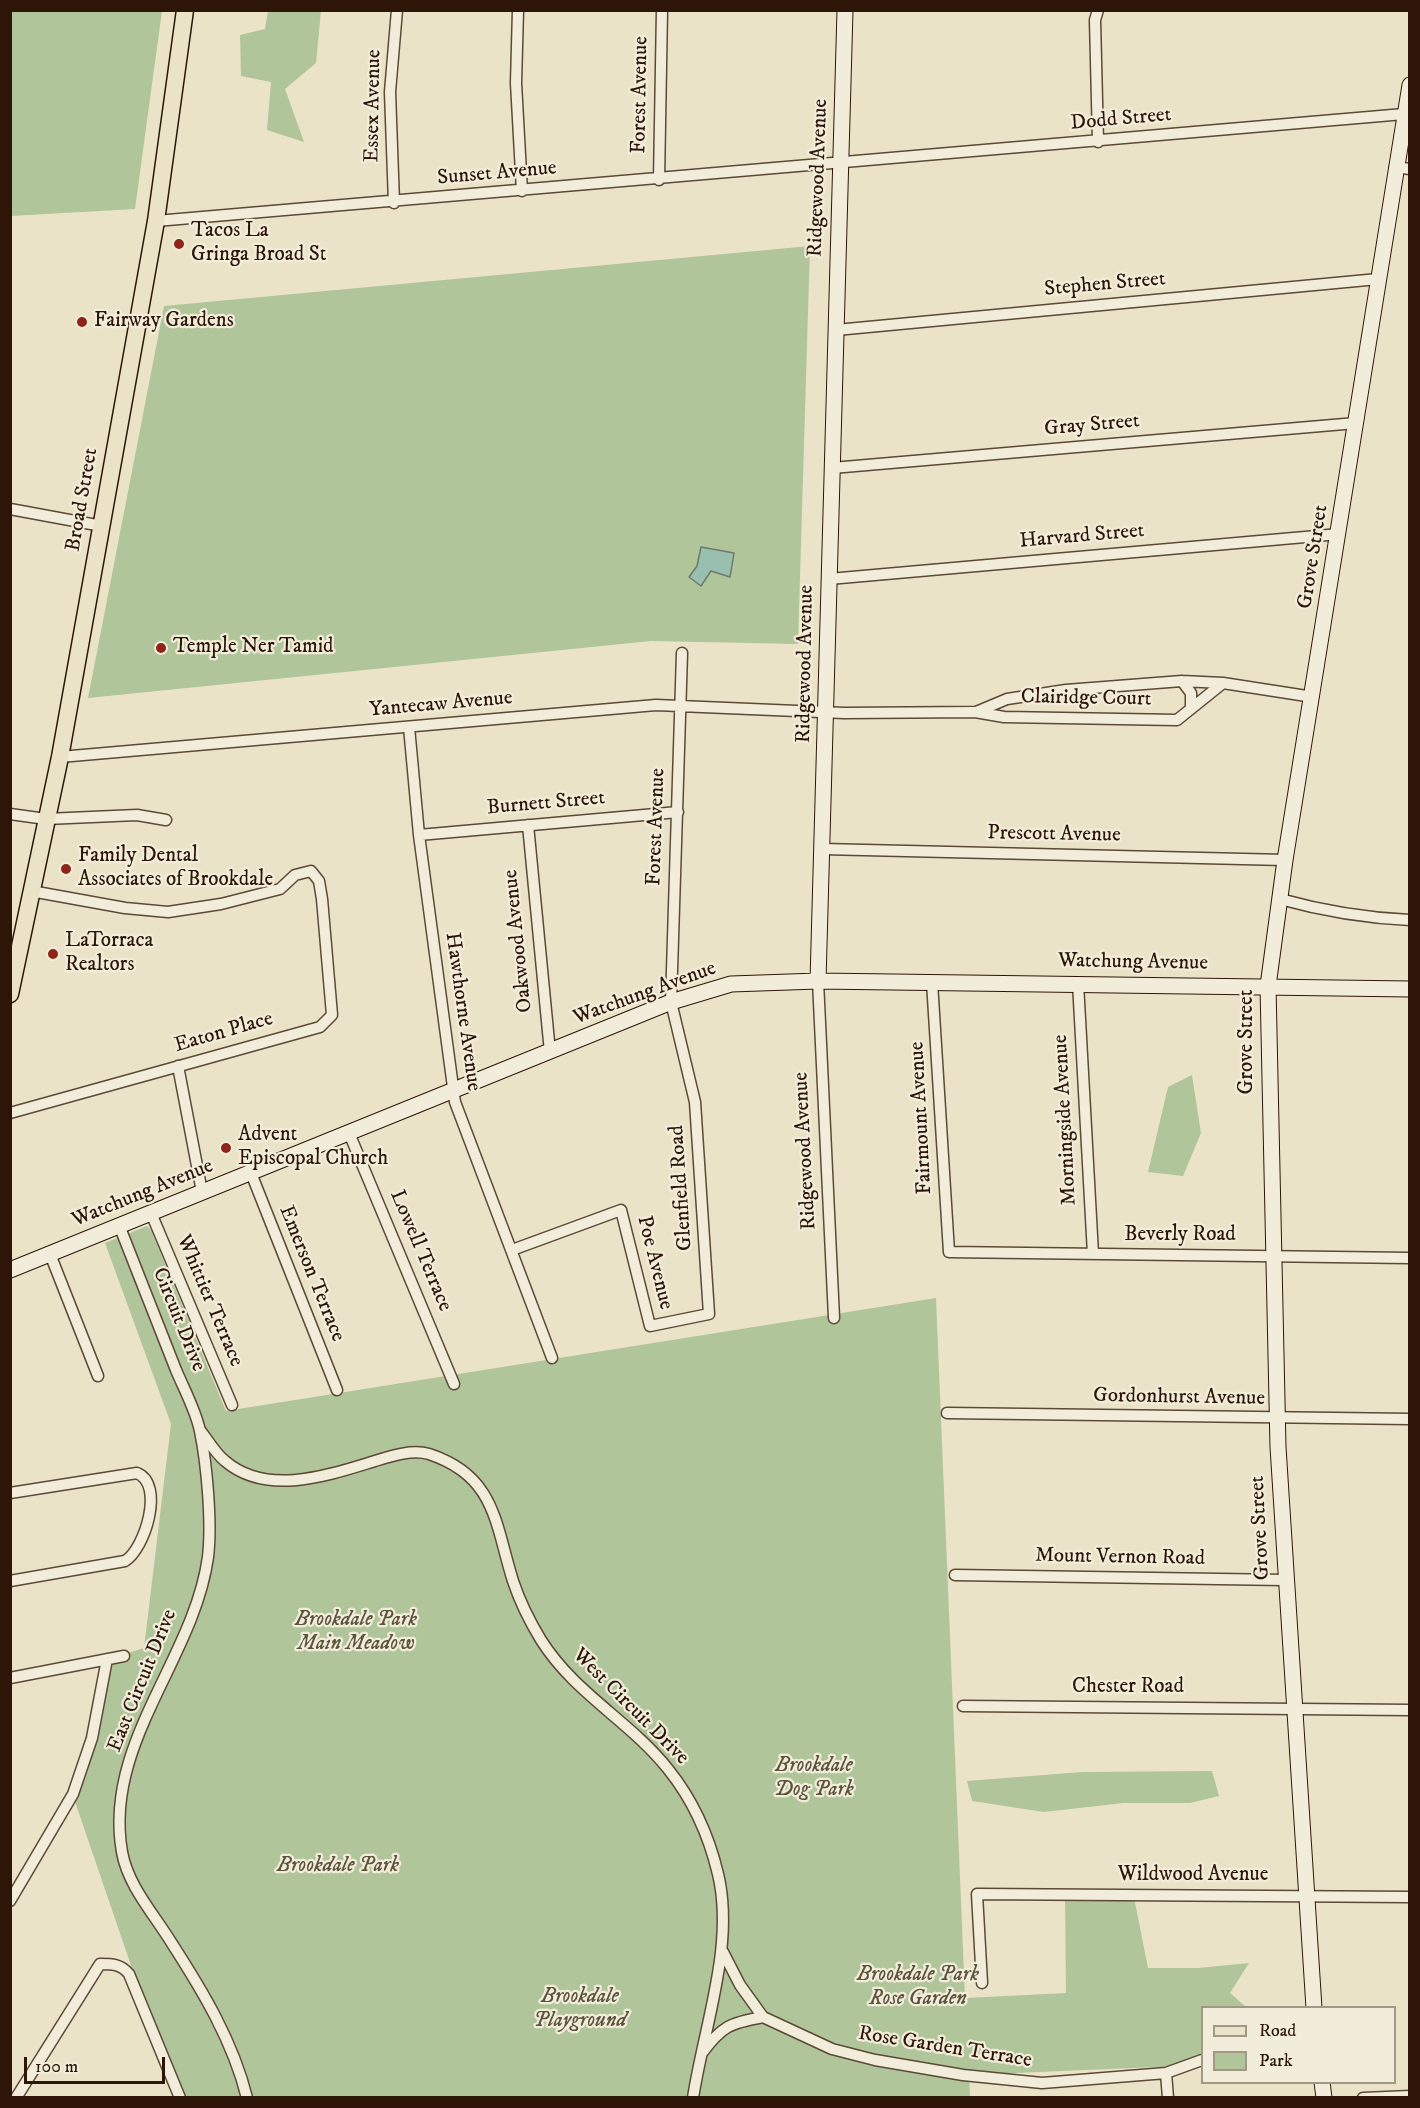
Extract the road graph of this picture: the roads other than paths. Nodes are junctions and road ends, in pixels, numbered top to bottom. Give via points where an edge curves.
1 (185, 10) edge
2 (397, 10) edge
3 (518, 10) edge
4 (662, 10) edge
5 (845, 10) edge
6 (1098, 10) edge
7 (1410, 85) edge
8 (1404, 114) junction
9 (1098, 142) junction
10 (840, 164) junction
11 (1402, 168) edge
12 (659, 180) junction
13 (522, 191) junction
14 (394, 203) junction
15 (156, 221) junction
16 (1378, 279) junction
17 (836, 330) junction
18 (1356, 423) junction
19 (832, 468) junction
20 (10, 509) edge
21 (102, 525) junction
22 (1339, 534) junction
23 (829, 579) junction
24 (682, 653) dead end
25 (1182, 681) junction
26 (1223, 683) junction
27 (1313, 697) junction
28 (680, 705) junction
29 (1191, 708) junction
30 (825, 712) junction
31 (975, 712) junction
32 (409, 727) junction
33 (60, 757) junction
34 (678, 812) junction
35 (10, 814) edge
36 (46, 819) junction
37 (166, 820) dead end
38 (528, 825) junction
39 (419, 835) junction
40 (822, 849) junction
41 (1285, 860) junction
42 (31, 891) junction
43 (1280, 899) junction
44 (1410, 920) edge
45 (17, 928) edge
46 (818, 981) junction
47 (932, 982) junction
48 (1078, 983) junction
49 (1268, 986) junction
50 (1410, 989) edge
51 (10, 994) edge
52 (671, 1002) junction
53 (550, 1052) junction
54 (178, 1066) junction
55 (452, 1091) junction
56 (10, 1113) edge
57 (349, 1133) junction
58 (251, 1173) junction
59 (202, 1192) junction
60 (151, 1213) junction
61 (119, 1225) junction
62 (512, 1250) junction
63 (949, 1252) joint
64 (50, 1254) junction
65 (1093, 1254) junction
66 (1274, 1256) junction
67 (1410, 1258) edge
68 (10, 1270) edge
69 (834, 1318) dead end
70 (650, 1326) joint
71 (552, 1358) dead end
72 (98, 1376) dead end
73 (454, 1384) dead end
74 (337, 1390) dead end
75 (232, 1405) dead end
76 (947, 1413) dead end
77 (1277, 1419) junction
78 (1410, 1419) edge
79 (200, 1430) junction
80 (10, 1493) edge
81 (955, 1575) dead end
82 (1285, 1580) junction
83 (10, 1581) edge
84 (124, 1656) dead end
85 (107, 1659) junction
86 (10, 1678) edge
87 (963, 1706) dead end
88 (1293, 1708) junction
89 (1410, 1710) edge
90 (1305, 1896) junction
91 (1410, 1897) edge
92 (10, 1901) edge
93 (723, 1952) junction
94 (982, 1983) dead end
95 (1314, 2006) edge
96 (763, 2017) junction
97 (699, 2057) junction
98 (1201, 2061) edge
99 (1166, 2073) junction
100 (10, 2095) edge
101 (1410, 2096) edge
102 (16, 2097) edge
103 (180, 2097) edge
104 (247, 2097) edge
105 (693, 2097) edge
106 (1168, 2097) edge
107 (1363, 2097) edge

1 - 15 main road, Broad Street
2 - 14 street, Essex Avenue via 390,92
3 - 13 street via 516,83
4 - 12 street, Forest Avenue
5 - 10 main road, Ridgewood Avenue
6 - 9 street
7 - 8 main road, Grove Street
8 - 9 street, Dodd Street
8 - 11 main road, Grove Street
9 - 10 street, Dodd Street
10 - 12 street, Sunset Avenue
10 - 17 main road, Ridgewood Avenue
11 - 16 main road, Grove Street
12 - 13 street, Sunset Avenue
13 - 14 street, Sunset Avenue
14 - 15 street, Sunset Avenue
15 - 21 main road, Broad Street
16 - 17 street, Stephen Street
16 - 18 main road, Grove Street
17 - 19 main road, Ridgewood Avenue
18 - 19 street, Gray Street
18 - 22 main road, Grove Street
19 - 23 main road, Ridgewood Avenue
20 - 21 street
21 - 33 main road, Broad Street
22 - 23 street, Harvard Street
22 - 27 main road, Grove Street
23 - 30 main road, Ridgewood Avenue
24 - 28 street, Forest Avenue
25 - 26 street, Clairidge Court
25 - 29 street, Clairidge Court via 1191,693
25 - 31 street, Clairidge Court via 1066,690 1007,699
26 - 27 street, Clairidge Court
26 - 29 street, Clairidge Court
27 - 41 main road, Grove Street
28 - 30 street, Yantecaw Avenue
28 - 32 street, Yantecaw Avenue
28 - 34 street, Forest Avenue
29 - 31 street, Clairidge Court via 1177,720 1004,717
30 - 31 street, Clairidge Court
30 - 40 main road, Ridgewood Avenue
32 - 33 street, Yantecaw Avenue
32 - 39 street, Hawthorne Avenue
33 - 36 main road, Broad Street
34 - 38 street, Burnett Street
34 - 52 street, Forest Avenue
35 - 36 street
36 - 37 street via 137,815
36 - 42 main road, Broad Street
38 - 39 street, Burnett Street
38 - 53 street, Oakwood Avenue
39 - 55 street, Hawthorne Avenue
40 - 41 street, Prescott Avenue
40 - 46 main road, Ridgewood Avenue
41 - 43 main road, Grove Street
42 - 45 main road, Broad Street
42 - 54 street, Eaton Place via 168,912 280,889 295,875 311,871 319,881 333,1000 332,1014 326,1023
43 - 44 street via 1324,911
43 - 49 main road, Grove Street
45 - 51 main road, Broad Street
46 - 47 main road, Watchung Avenue
46 - 52 main road, Watchung Avenue via 731,984
46 - 69 street, Ridgewood Avenue
47 - 48 main road, Watchung Avenue
47 - 63 street, Fairmount Avenue
48 - 49 main road, Watchung Avenue
48 - 65 street, Morningside Avenue
49 - 50 main road, Watchung Avenue
49 - 66 main road, Grove Street
52 - 53 main road, Watchung Avenue
52 - 70 street, Glenfield Road via 696,1102 709,1314
53 - 55 main road, Watchung Avenue
54 - 56 street, Eaton Place
54 - 59 street
55 - 57 main road, Watchung Avenue
55 - 62 street, Hawthorne Avenue
57 - 58 main road, Watchung Avenue
57 - 73 street, Lowell Terrace
58 - 59 main road, Watchung Avenue
58 - 74 street, Emerson Terrace
59 - 60 main road, Watchung Avenue
60 - 61 main road, Watchung Avenue
60 - 75 street, Whittier Terrace
61 - 64 main road, Watchung Avenue
61 - 79 street, Circuit Drive
62 - 70 street, Poe Avenue via 621,1210
62 - 71 street, Hawthorne Avenue
63 - 65 street, Beverly Road
64 - 68 main road, Watchung Avenue
64 - 72 street
65 - 66 street, Beverly Road
66 - 67 street, Beverly Road
66 - 77 main road, Grove Street
76 - 77 street, Gordonhurst Avenue
77 - 78 street, Gordonhurst Avenue
77 - 82 main road, Grove Street
79 - 93 street, West Circuit Drive via 223,1460 261,1478 318,1479 395,1454 426,1453 476,1482 495,1512 513,1582 528,1619 547,1649 574,1683 668,1769 704,1826 718,1876
79 - 104 street, East Circuit Drive via 208,1557 196,1603 134,1746 123,1791 122,1852 140,1895 196,1980 222,2028
80 - 83 street via 137,1473 151,1487 151,1503 132,1557 118,1563
81 - 82 street, Mount Vernon Road
82 - 88 main road, Grove Street
84 - 85 street
85 - 86 street
85 - 92 street via 92,1738 73,1794
87 - 88 street, Chester Road
88 - 89 street, Chester Road
88 - 90 main road, Grove Street
90 - 91 street, Wildwood Avenue
90 - 94 street, Wildwood Avenue via 977,1894
90 - 95 main road, Grove Street
93 - 96 street, Rose Garden Terrace
93 - 97 street, West Circuit Drive
96 - 97 street, West Circuit Drive via 726,2026
96 - 99 street, Rose Garden Terrace via 832,2049 963,2075 1042,2083
97 - 105 street, West Circuit Drive
98 - 99 street, Rose Garden Terrace
99 - 106 street
100 - 102 street
101 - 107 street
102 - 103 street via 100,1964 120,1966 129,1974

